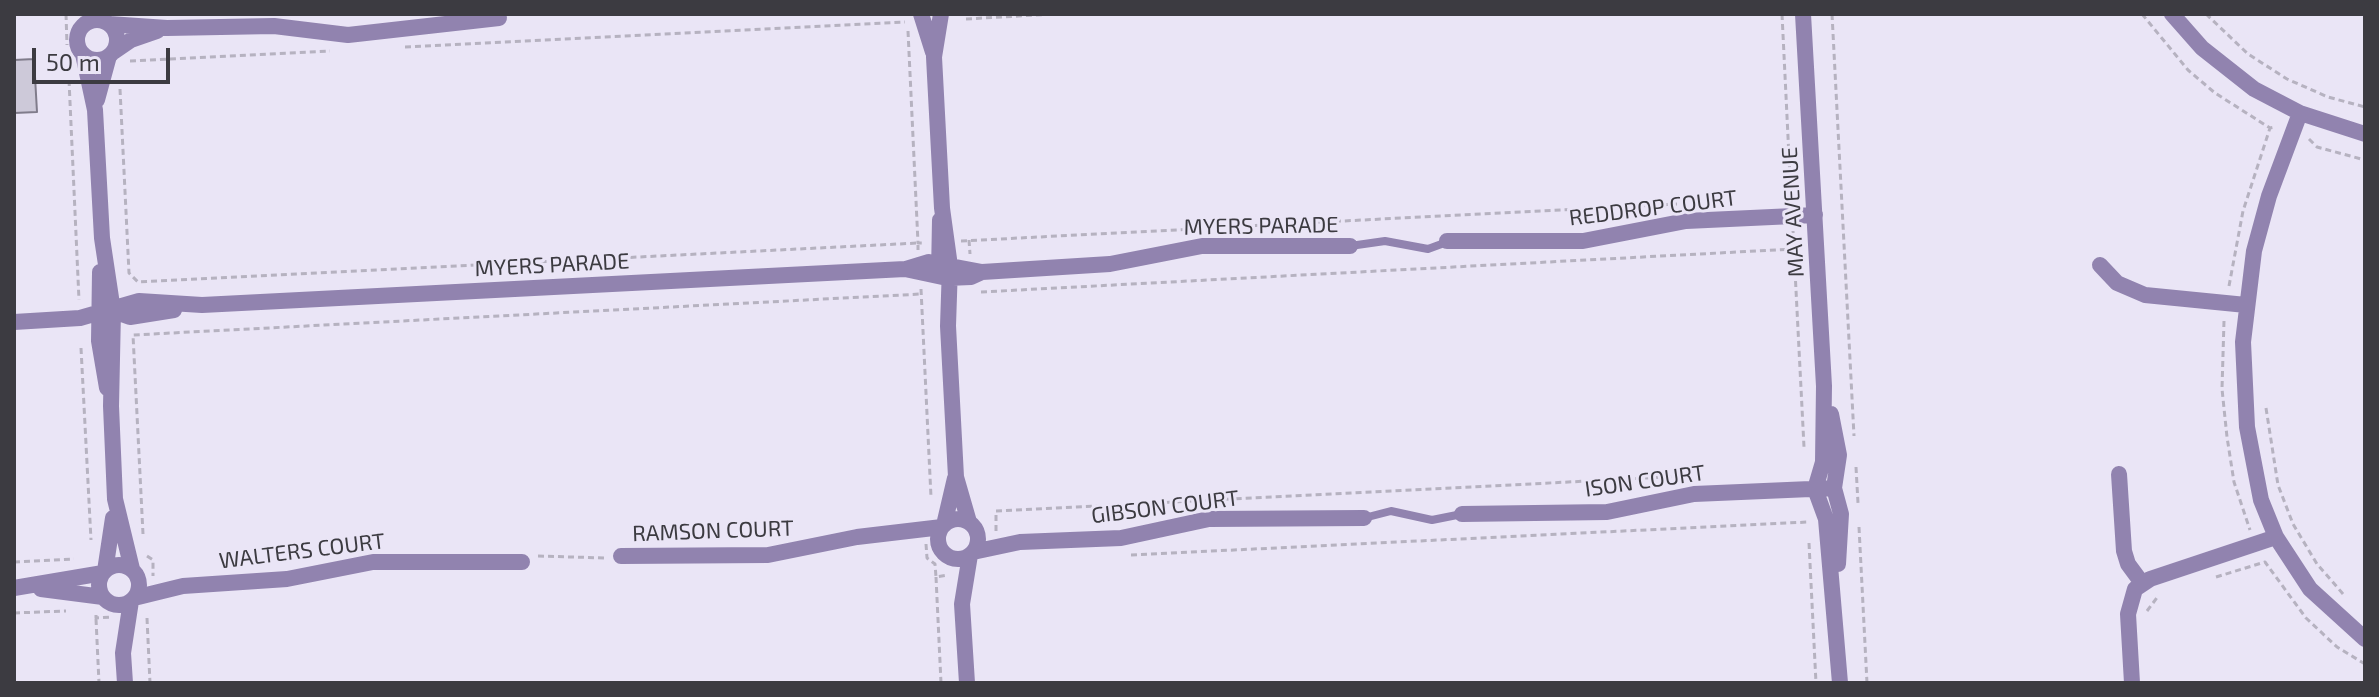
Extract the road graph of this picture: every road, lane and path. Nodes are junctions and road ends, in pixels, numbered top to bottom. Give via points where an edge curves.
1 (66, 14) edge
2 (558, 14) edge
3 (580, 14) edge
4 (900, 14) edge
5 (921, 14) edge
6 (941, 14) edge
7 (1054, 14) edge
8 (1782, 14) edge
9 (1803, 14) edge
10 (1810, 14) edge
11 (1832, 14) edge
12 (2142, 14) edge
13 (2172, 14) edge
14 (2206, 14) edge
15 (499, 18) dead end
16 (966, 19) dead end
17 (83, 20) edge
18 (107, 20) edge
19 (900, 22) junction
20 (167, 28) junction
21 (1806, 36) junction
22 (396, 48) dead end
23 (333, 51) dead end
24 (111, 55) junction
25 (76, 57) junction
26 (934, 57) junction
27 (129, 62) dead end
28 (120, 88) dead end
29 (2365, 107) edge
30 (95, 110) junction
31 (2300, 113) junction
32 (2270, 128) dead end
33 (2365, 134) edge
34 (1791, 198) dead end
35 (1815, 215) junction
36 (1447, 241) joint
37 (918, 243) junction
38 (1350, 246) joint
39 (1794, 249) dead end
40 (2100, 265) dead end
41 (915, 268) junction
42 (945, 271) junction
43 (921, 294) junction
44 (2246, 305) junction
45 (106, 312) junction
46 (14, 322) edge
47 (1824, 386) junction
48 (2266, 408) dead end
49 (1854, 444) dead end
50 (1805, 455) dead end
51 (1855, 460) dead end
52 (2119, 474) dead end
53 (956, 477) junction
54 (1834, 488) junction
55 (1815, 489) junction
56 (115, 499) junction
57 (931, 505) dead end
58 (1858, 508) dead end
59 (1462, 514) joint
60 (1364, 518) joint
61 (1859, 524) dead end
62 (943, 526) junction
63 (972, 526) junction
64 (901, 535) junction
65 (1809, 537) dead end
66 (2276, 537) junction
67 (1020, 542) junction
68 (143, 545) junction
69 (125, 546) junction
70 (945, 553) junction
71 (972, 554) junction
72 (621, 556) joint
73 (14, 562) edge
74 (522, 562) joint
75 (104, 572) junction
76 (83, 575) junction
77 (141, 575) junction
78 (936, 577) dead end
79 (2205, 580) dead end
80 (2142, 583) junction
81 (1834, 585) junction
82 (183, 586) junction
83 (20, 587) edge
84 (85, 594) junction
85 (2159, 594) dead end
86 (962, 604) junction
87 (120, 605) junction
88 (2353, 605) dead end
89 (71, 610) dead end
90 (14, 613) edge
91 (2145, 614) dead end
92 (96, 618) junction
93 (2365, 639) edge
94 (2365, 664) edge
95 (99, 683) edge
96 (125, 683) edge
97 (150, 683) edge
98 (941, 683) edge
99 (967, 683) edge
100 (1816, 683) edge
101 (1840, 683) edge
102 (1867, 683) edge
103 (2132, 683) edge

1 - 25 path
2 - 3 path
4 - 19 path
5 - 26 street
6 - 26 street
7 - 16 path
8 - 34 path
9 - 21 street, MAY AVENUE
10 - 21 street, MAY AVENUE
11 - 49 path
12 - 32 path via 2188,70
13 - 31 street via 2230,72
14 - 29 path via 2248,54 2287,79
15 - 20 street via 348,35 252,25
17 - 18 street
17 - 25 street
18 - 20 street
18 - 24 street via 117,35
19 - 22 path
19 - 37 path via 907,22
20 - 24 street via 131,40
21 - 35 street, MAY AVENUE
23 - 27 path
24 - 25 street via 99,60
24 - 30 street
25 - 30 street
26 - 42 street
28 - 37 path via 129,273 138,282
30 - 45 street
31 - 33 street
31 - 44 street via 2260,224
35 - 36 street, REDDROP COURT via 1686,221 1583,241
35 - 47 street, MAY AVENUE
36 - 38 lane via 1428,249 1385,241
37 - 41 path
38 - 42 street, MYERS PARADE via 1202,246 1110,264
39 - 50 path
40 - 44 street via 2117,283 2145,295
41 - 42 street, MYERS PARADE
41 - 43 path
41 - 45 street, MYERS PARADE via 202,305 130,317
42 - 53 street
43 - 57 path
43 - 68 path via 133,335
44 - 66 street via 2247,427 2261,500
45 - 46 street, MYERS PARADE
45 - 56 street
47 - 54 street, MAY AVENUE via 1839,455
47 - 55 street, MAY AVENUE via 1823,462
48 - 88 path via 2278,485 2293,524 2317,564
51 - 58 path
52 - 80 street via 2124,551
53 - 62 street
53 - 63 street
54 - 55 street, ISON COURT
54 - 81 street, MAY AVENUE via 1841,514
55 - 59 street, ISON COURT via 1694,494 1607,512
55 - 81 street, MAY AVENUE via 1826,519
56 - 69 street
56 - 75 street
59 - 60 lane via 1432,520 1391,511
60 - 67 street, GIBSON COURT via 1229,518 1121,538
61 - 102 path
62 - 63 street via 958,519
62 - 64 street, RAMSON COURT
62 - 70 street via 938,539
63 - 67 street, GIBSON COURT
63 - 71 street via 978,542
64 - 70 street, RAMSON COURT
64 - 72 street, RAMSON COURT via 857,537 768,555
65 - 100 path
66 - 80 street
66 - 93 street via 2310,589
67 - 71 street, GIBSON COURT
68 - 69 path
68 - 77 path via 153,560
69 - 77 street
70 - 71 street via 956,559
70 - 86 street
71 - 86 street
72 - 74 path via 544,553
73 - 76 path via 82,558
74 - 82 street, WALTERS COURT via 392,561 287,579
75 - 76 street, WALTERS COURT
75 - 77 street, WALTERS COURT via 115,565
75 - 87 street via 99,585
76 - 83 street, WALTERS COURT
77 - 82 street, WALTERS COURT
77 - 87 street via 139,587
78 - 98 path
79 - 94 path via 2265,562 2306,618
80 - 103 street via 2129,604
81 - 101 street, MAY AVENUE
82 - 87 street, WALTERS COURT
83 - 84 street
84 - 87 street
84 - 92 path via 85,610 95,609
85 - 91 path
86 - 99 street
87 - 92 path
87 - 96 street
87 - 97 path via 147,614
89 - 90 path
92 - 95 path

